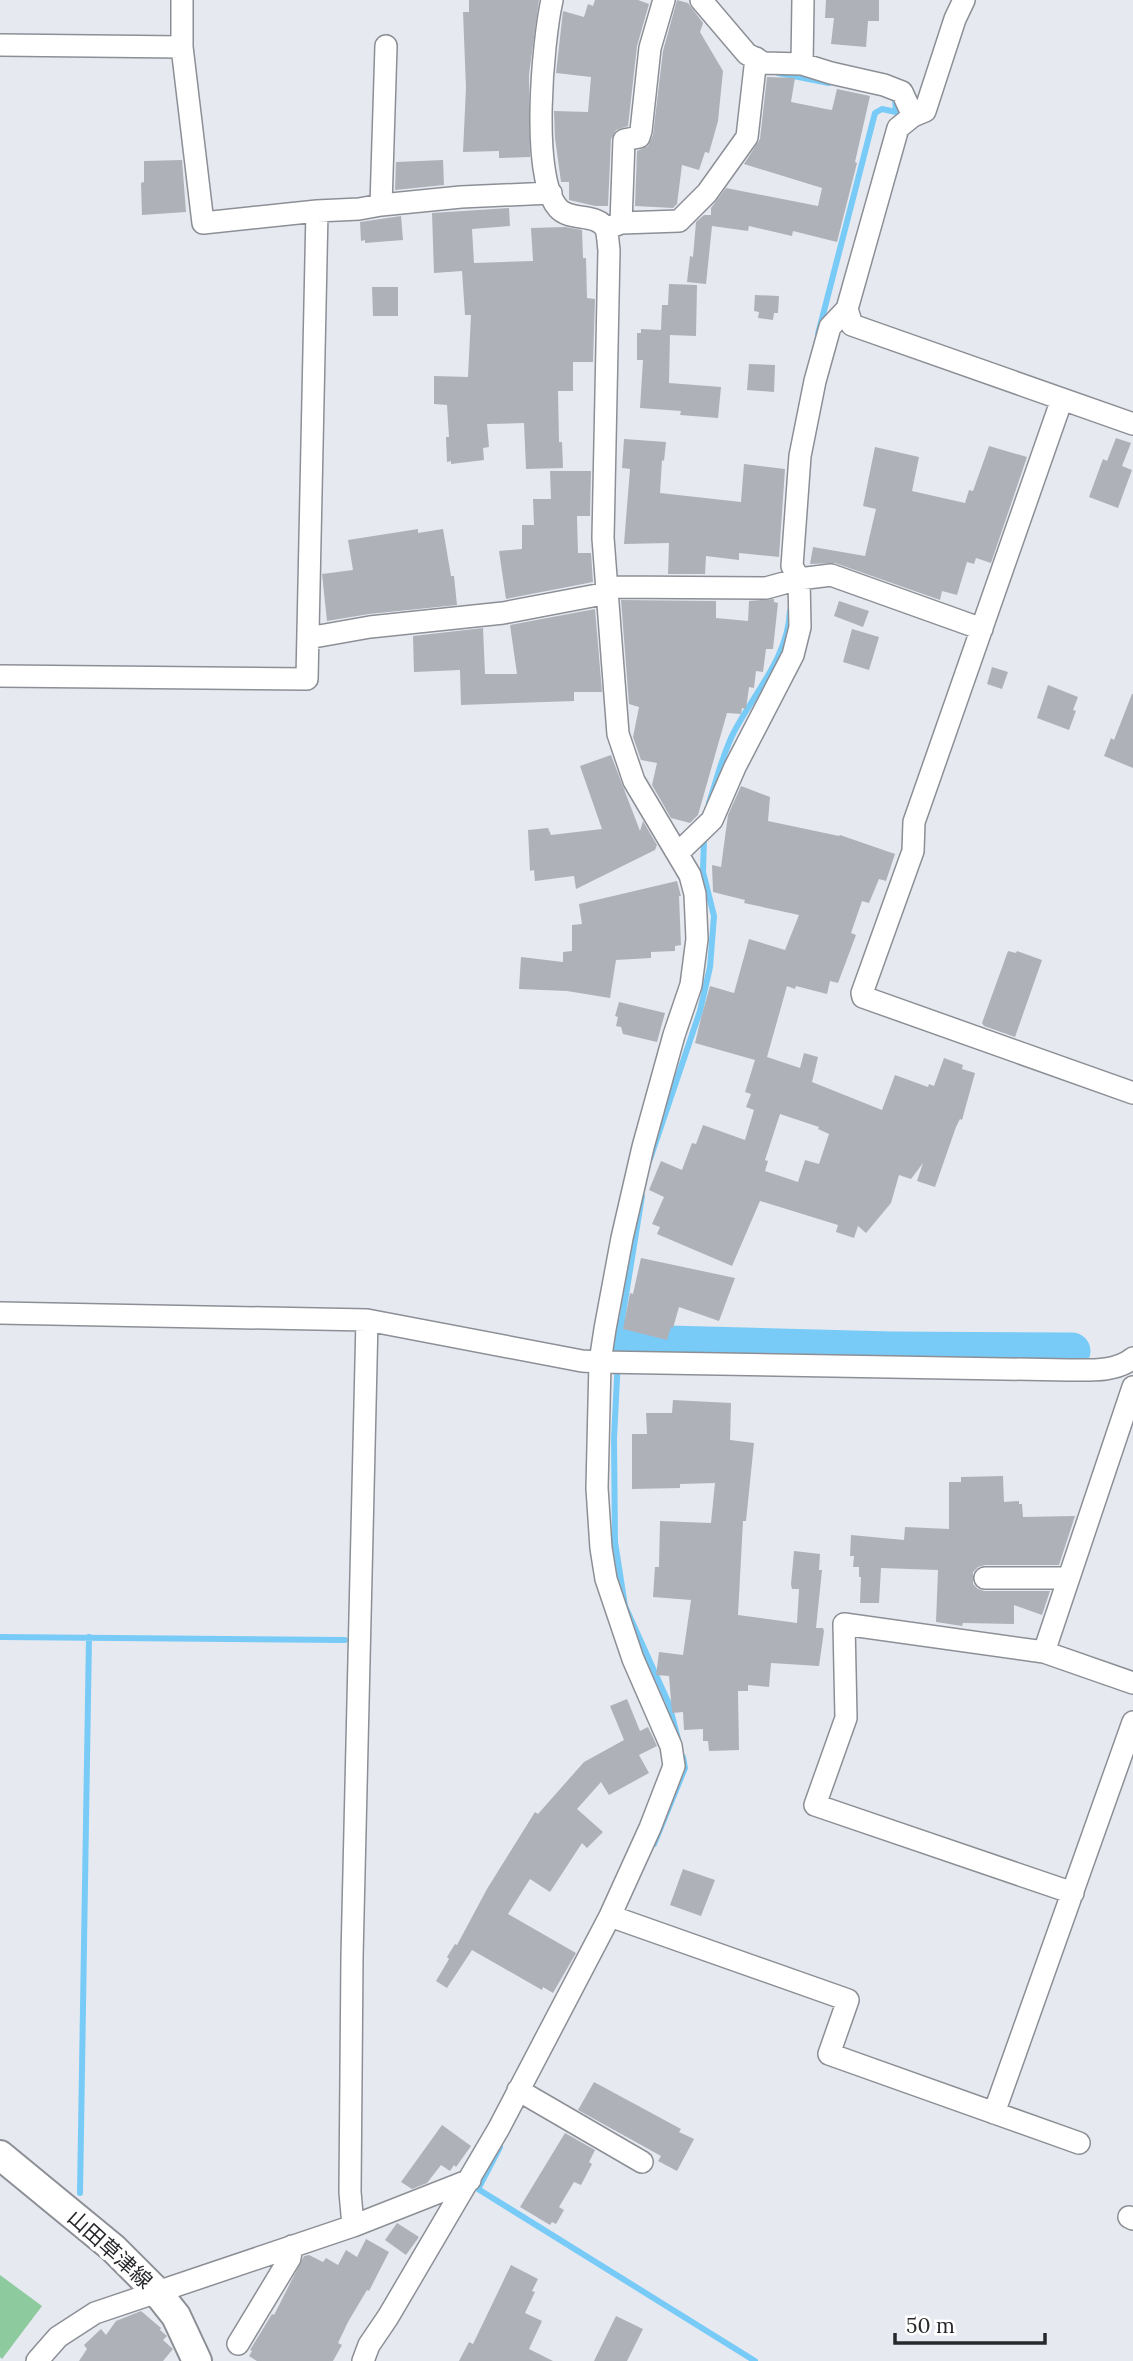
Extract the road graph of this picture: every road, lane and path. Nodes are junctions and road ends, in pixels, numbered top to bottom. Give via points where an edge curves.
1 (183, 0) edge
2 (552, 0) edge
3 (664, 0) edge
4 (701, 0) edge
5 (803, 0) edge
6 (964, 0) edge
7 (0, 45) edge
8 (386, 46) dead end
9 (182, 47) junction
10 (756, 58) junction
11 (802, 64) junction
12 (913, 116) junction
13 (551, 192) junction
14 (381, 205) junction
15 (317, 212) junction
16 (613, 226) junction
17 (847, 309) junction
18 (1062, 399) junction
19 (1133, 424) edge
20 (799, 579) junction
21 (608, 590) junction
22 (982, 629) junction
23 (308, 638) junction
24 (0, 676) edge
25 (678, 853) junction
26 (1133, 1093) edge
27 (0, 1313) edge
28 (367, 1320) junction
29 (600, 1362) junction
30 (1132, 1363) edge
31 (1133, 1387) edge
32 (985, 1578) dead end
33 (1067, 1578) junction
34 (1044, 1652) junction
35 (1133, 1683) edge
36 (1133, 1722) edge
37 (1073, 1893) junction
38 (610, 1916) junction
39 (518, 2090) junction
40 (994, 2113) junction
41 (1079, 2143) dead end
42 (0, 2155) edge
43 (642, 2162) dead end
44 (470, 2180) junction
45 (353, 2226) junction
46 (292, 2246) junction
47 (157, 2292) junction
48 (238, 2344) dead end
49 (37, 2361) edge
50 (197, 2361) edge
51 (363, 2361) edge

1 - 9 street
2 - 13 street via 543,52 542,105 543,162
3 - 16 street via 650,48 641,131 639,137 624,140
4 - 10 street via 747,54
5 - 11 street
6 - 12 street via 925,111
7 - 9 street
8 - 14 street
9 - 15 street via 203,223
10 - 11 street via 764,63
10 - 16 street via 747,137 707,193 679,221
11 - 12 street via 902,92
12 - 17 street via 898,128
13 - 14 street
13 - 16 street via 557,207 568,215
14 - 15 street
15 - 23 street
16 - 21 street via 603,538
17 - 18 street via 852,325
17 - 20 street via 830,327 800,456 792,566
18 - 19 street
18 - 22 street
20 - 21 street via 766,588
20 - 22 street via 831,575
20 - 25 street via 800,627 793,655 712,820
21 - 23 street via 503,613
21 - 25 street via 618,734 634,781
22 - 26 street via 914,822 913,851 863,997
23 - 24 street via 307,679
25 - 29 street via 695,894 697,939 691,985 643,1147
27 - 28 street
28 - 29 street
28 - 45 street via 352,1957
29 - 30 street via 1069,1370
29 - 38 street via 597,1489 606,1579 633,1659 671,1746 674,1766
31 - 33 street
32 - 33 street
33 - 34 street
34 - 35 street
34 - 37 street via 844,1624 846,1718 815,1805
36 - 37 street
37 - 40 street
38 - 39 street
38 - 40 street via 848,2000 829,2053
39 - 43 street
39 - 44 street
40 - 41 street
42 - 47 main road, 山田草津線 via 113,2248
44 - 45 street
44 - 51 street
45 - 46 street
46 - 47 street
46 - 48 street via 290,2258
47 - 49 street via 95,2313 58,2337
47 - 50 main road, 山田草津線 via 176,2316

